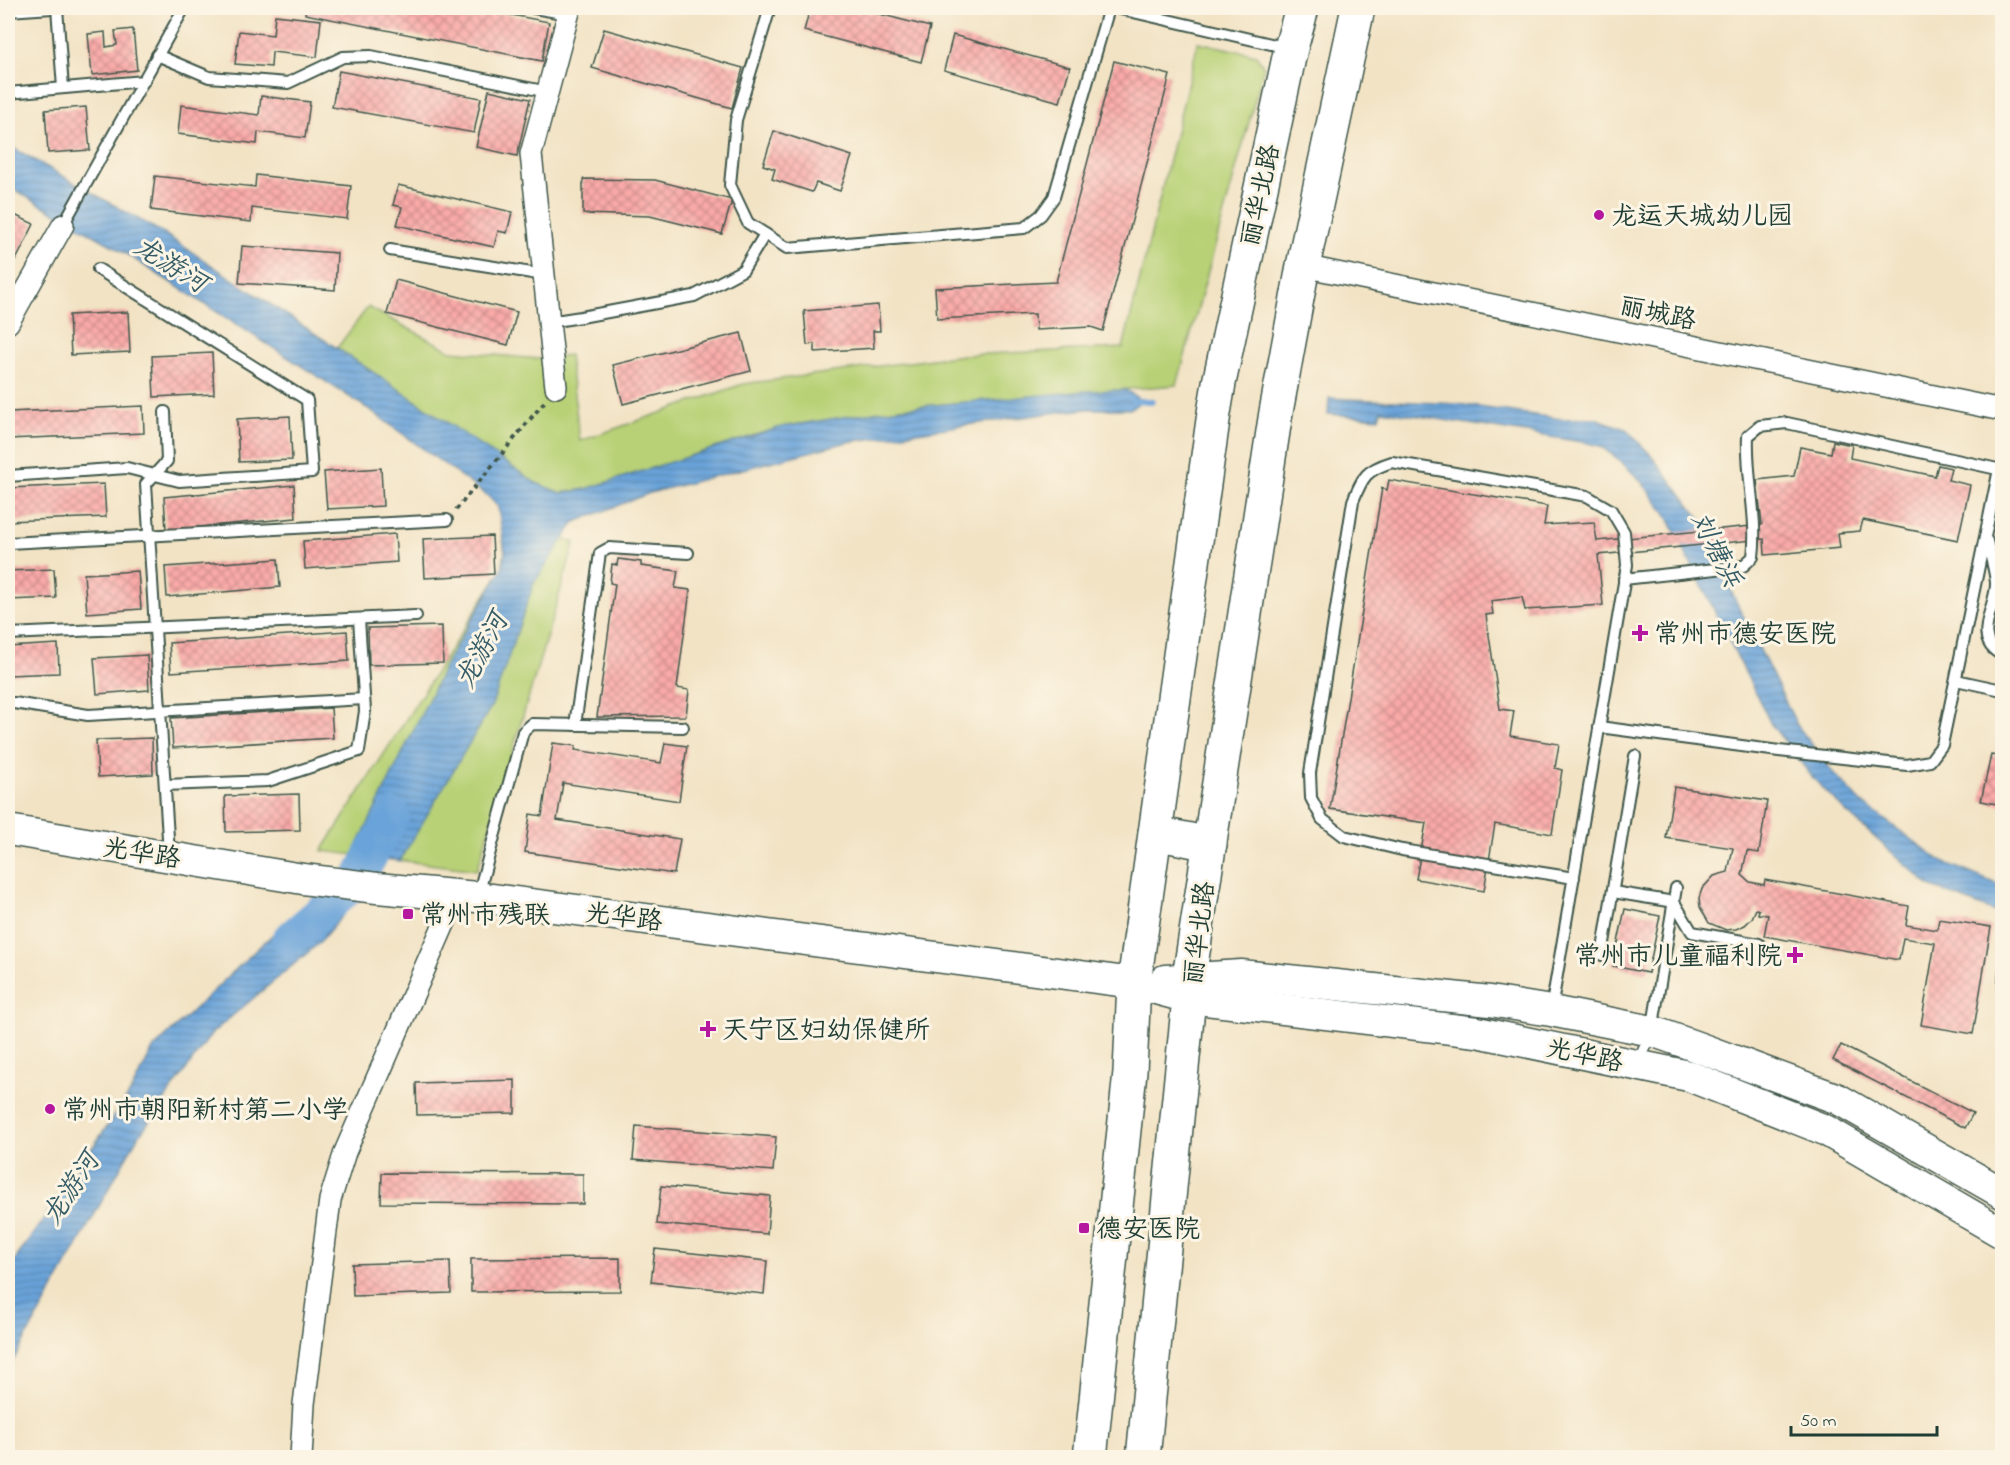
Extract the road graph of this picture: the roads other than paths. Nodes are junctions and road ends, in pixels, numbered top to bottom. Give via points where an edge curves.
1 (52, 8) edge
2 (57, 8) edge
3 (184, 8) edge
4 (534, 8) edge
5 (770, 8) edge
6 (1108, 8) edge
7 (1116, 8) edge
8 (1302, 8) edge
9 (1358, 8) edge
10 (8, 10) edge
11 (570, 11) edge
12 (1291, 48) junction
13 (158, 55) junction
14 (144, 81) junction
15 (63, 88) junction
16 (548, 92) junction
17 (8, 93) edge
18 (63, 225) joint
19 (765, 234) junction
20 (390, 250) dead end
21 (1303, 266) junction
22 (98, 269) dead end
23 (544, 275) junction
24 (549, 322) junction
25 (8, 323) edge
26 (556, 387) road end
27 (2002, 410) edge
28 (165, 412) dead end
29 (2001, 469) edge
30 (155, 475) junction
31 (8, 476) edge
32 (447, 520) road end
33 (150, 535) junction
34 (1986, 535) junction
35 (8, 543) edge
36 (688, 553) dead end
37 (1624, 579) junction
38 (416, 616) dead end
39 (359, 619) junction
40 (156, 628) junction
41 (8, 634) edge
42 (2002, 655) edge
43 (1956, 680) junction
44 (2002, 690) edge
45 (364, 699) junction
46 (14, 703) dead end
47 (160, 711) junction
48 (575, 725) junction
49 (683, 727) dead end
50 (1599, 727) junction
51 (1635, 756) dead end
52 (165, 785) junction
53 (8, 830) edge
54 (1155, 833) junction
55 (1210, 844) junction
56 (170, 857) junction
57 (1574, 878) junction
58 (1676, 888) dead end
59 (1613, 892) junction
60 (467, 895) junction
61 (1674, 902) junction
62 (1759, 944) dead end
63 (1602, 955) dead end
64 (1134, 982) junction
65 (1190, 988) junction
66 (1551, 1011) junction
67 (1652, 1031) junction
68 (1637, 1065) junction
69 (2002, 1193) edge
70 (2002, 1233) edge
71 (301, 1458) edge
72 (1090, 1458) edge
73 (1143, 1458) edge

1 - 10 lane
2 - 15 lane
3 - 13 lane
4 - 11 lane
5 - 19 lane via 736,120 730,185 748,224
6 - 19 lane via 1054,197 1041,215 1024,228 787,248
7 - 12 lane
8 - 12 main road, 丽华北路
9 - 21 main road, 丽华北路
11 - 16 street
12 - 54 main road, 丽华北路 via 1217,398
13 - 14 lane
13 - 16 lane via 209,77 288,83 343,57 371,56
14 - 15 lane
14 - 18 lane
15 - 17 lane
16 - 23 street via 531,154
18 - 25 street
19 - 24 lane via 743,270 694,296
20 - 23 lane
21 - 27 street, 丽城路
21 - 55 main road, 丽华北路
22 - 30 lane via 308,400 312,472 179,481
23 - 24 street
24 - 26 street
28 - 30 lane via 167,461
29 - 34 lane
29 - 37 lane via 1787,423 1760,426 1748,436 1746,459 1755,539 1753,557 1743,566
30 - 31 lane via 127,468
30 - 33 lane via 146,484
32 - 33 lane
33 - 35 lane
33 - 40 lane
34 - 42 lane via 1996,585 1986,626 1989,641
34 - 43 lane
36 - 48 lane via 609,548 600,554
37 - 50 lane
37 - 57 lane via 1624,532 1611,510 1587,496 1392,462 1374,468 1361,481 1353,501 1310,773 1311,798 1322,819 1344,836 1402,850
38 - 39 lane
39 - 40 lane
39 - 45 lane
40 - 41 lane
40 - 47 lane
43 - 44 lane
43 - 50 lane via 1942,745 1930,761 1907,765
45 - 47 lane
45 - 52 lane via 359,751 268,781
46 - 47 lane via 88,715
47 - 52 lane
48 - 49 lane
48 - 60 lane via 532,724 523,732
50 - 57 lane
51 - 59 lane
52 - 56 lane
53 - 56 main road, 光华路
54 - 55 main road
54 - 64 main road, 丽华北路
55 - 65 main road, 丽华北路
56 - 60 main road, 光华路 via 303,879
57 - 66 lane
58 - 61 lane
59 - 61 lane
59 - 63 lane
60 - 64 main road, 光华路
60 - 71 street via 345,1152 330,1200 304,1404
61 - 62 lane via 1692,932
61 - 67 lane
64 - 65 main road, 光华路
64 - 72 main road, 丽华北路 via 1130,1072
65 - 66 main road, 光华路 via 1241,975
65 - 68 main road, 光华路 via 1477,1032
65 - 73 main road, 丽华北路
66 - 67 main road, 光华路
67 - 68 lane
67 - 69 main road, 光华路 via 1838,1099
68 - 70 main road, 光华路 via 1689,1076 1825,1130

